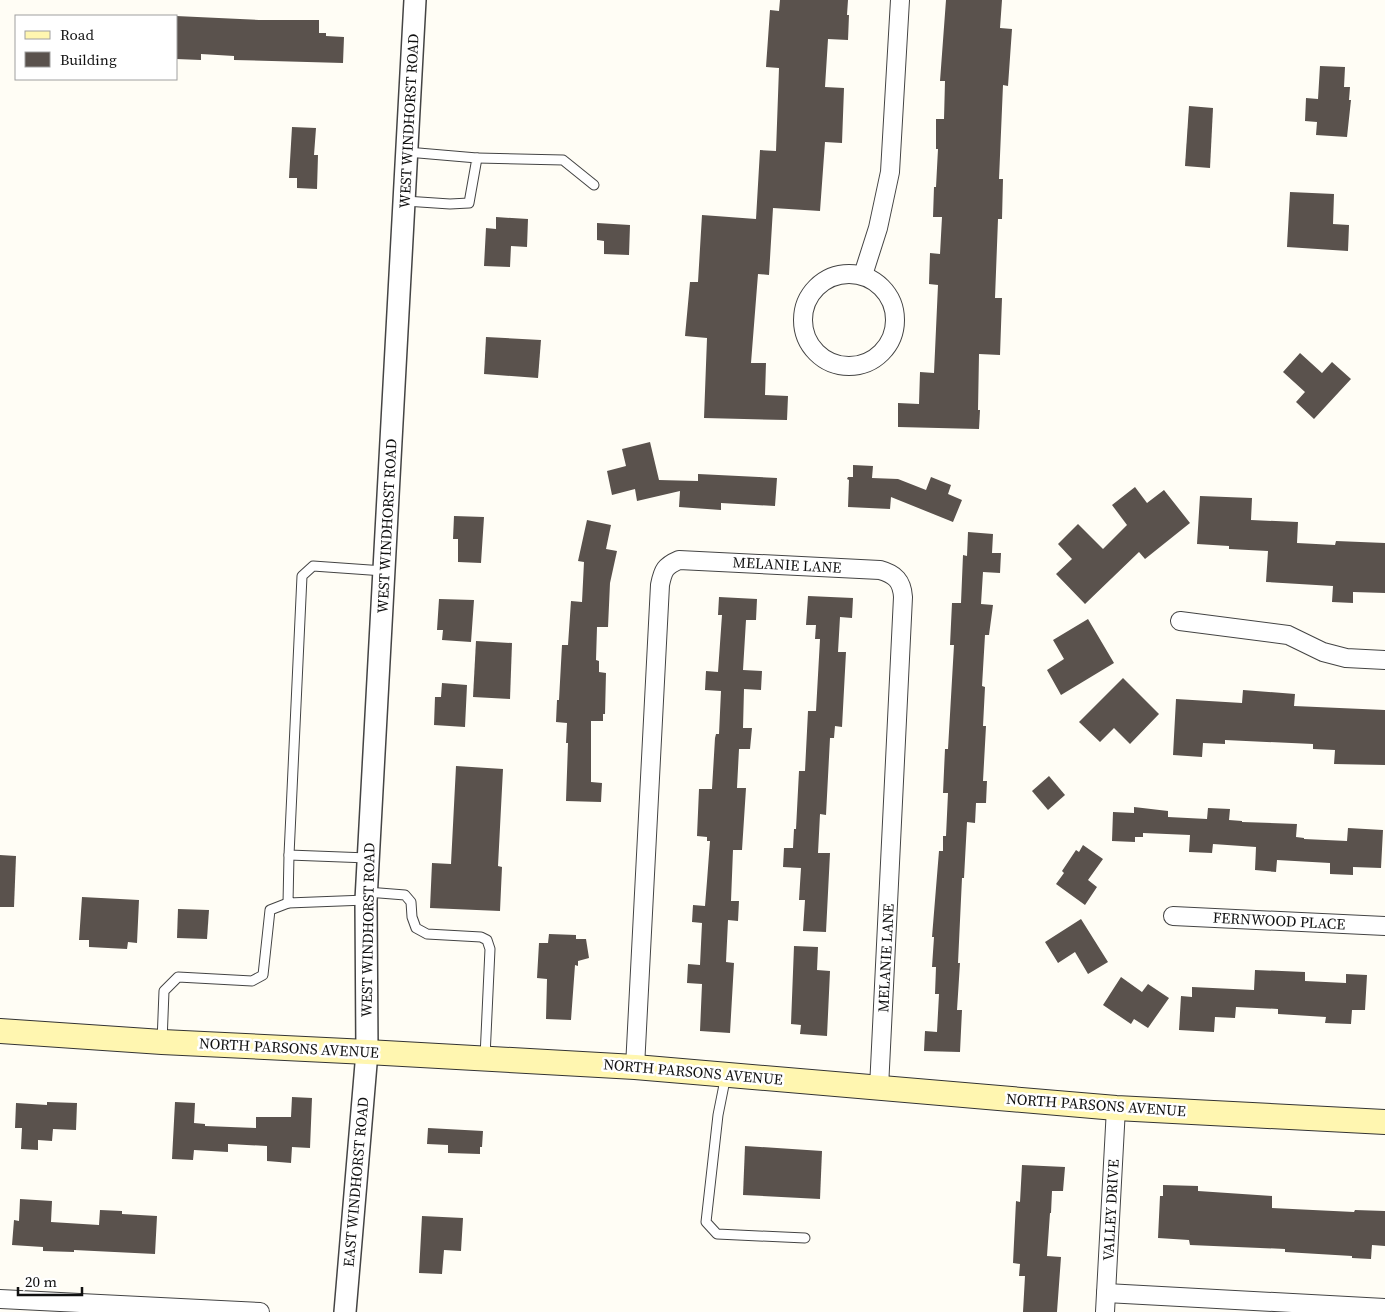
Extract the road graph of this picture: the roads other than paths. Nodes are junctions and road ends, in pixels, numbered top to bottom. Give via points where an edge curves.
1 (416, 0) edge
2 (900, 0) edge
3 (407, 152) junction
4 (477, 158) junction
5 (594, 185) dead end
6 (405, 201) junction
7 (863, 275) junction
8 (384, 571) junction
9 (1180, 622) dead end
10 (1385, 660) edge
11 (289, 855) junction
12 (368, 858) junction
13 (366, 896) junction
14 (288, 903) junction
15 (1173, 916) dead end
16 (1385, 926) edge
17 (0, 1031) edge
18 (162, 1042) junction
19 (367, 1052) junction
20 (485, 1058) junction
21 (635, 1067) junction
22 (726, 1075) junction
23 (879, 1088) junction
24 (1116, 1108) junction
25 (1385, 1122) edge
26 (805, 1238) dead end
27 (1106, 1293) junction
28 (0, 1299) edge
29 (1385, 1308) edge
30 (260, 1312) edge
31 (345, 1312) edge
32 (1105, 1312) edge

1 - 3 street, WEST WINDHORST ROAD
2 - 7 street via 890,172 878,228
3 - 4 lane
3 - 6 street, WEST WINDHORST ROAD
4 - 5 lane via 563,160
4 - 6 lane via 469,203
6 - 8 street, WEST WINDHORST ROAD
7 - 7 street via 834,275 820,282 804,307 802,322 805,336 824,359 838,365 868,362 881,353 895,325 894,309 888,294
8 - 11 lane via 313,566 302,576
8 - 12 street, WEST WINDHORST ROAD
9 - 10 street via 1288,635 1323,652 1346,658
11 - 12 lane
11 - 14 lane
12 - 13 street, WEST WINDHORST ROAD
13 - 14 lane
13 - 19 street, WEST WINDHORST ROAD
13 - 20 lane via 405,895 411,902 416,928 427,934 482,937 486,940 490,949
14 - 18 lane via 270,910 263,975 252,981 178,977 164,990
15 - 16 street, FERNWOOD PLACE
17 - 18 main road, NORTH PARSONS AVENUE
18 - 19 main road, NORTH PARSONS AVENUE
19 - 20 main road, NORTH PARSONS AVENUE
19 - 31 street, EAST WINDHORST ROAD
20 - 21 main road, NORTH PARSONS AVENUE
21 - 22 main road, NORTH PARSONS AVENUE
21 - 23 street, MELANIE LANE via 662,572 679,560 880,570 897,577 903,597
22 - 23 main road, NORTH PARSONS AVENUE
22 - 26 lane via 706,1222 717,1234
23 - 24 main road, NORTH PARSONS AVENUE
24 - 25 main road, NORTH PARSONS AVENUE
24 - 27 street, VALLEY DRIVE
27 - 29 street
27 - 32 street, VALLEY DRIVE
28 - 30 street

